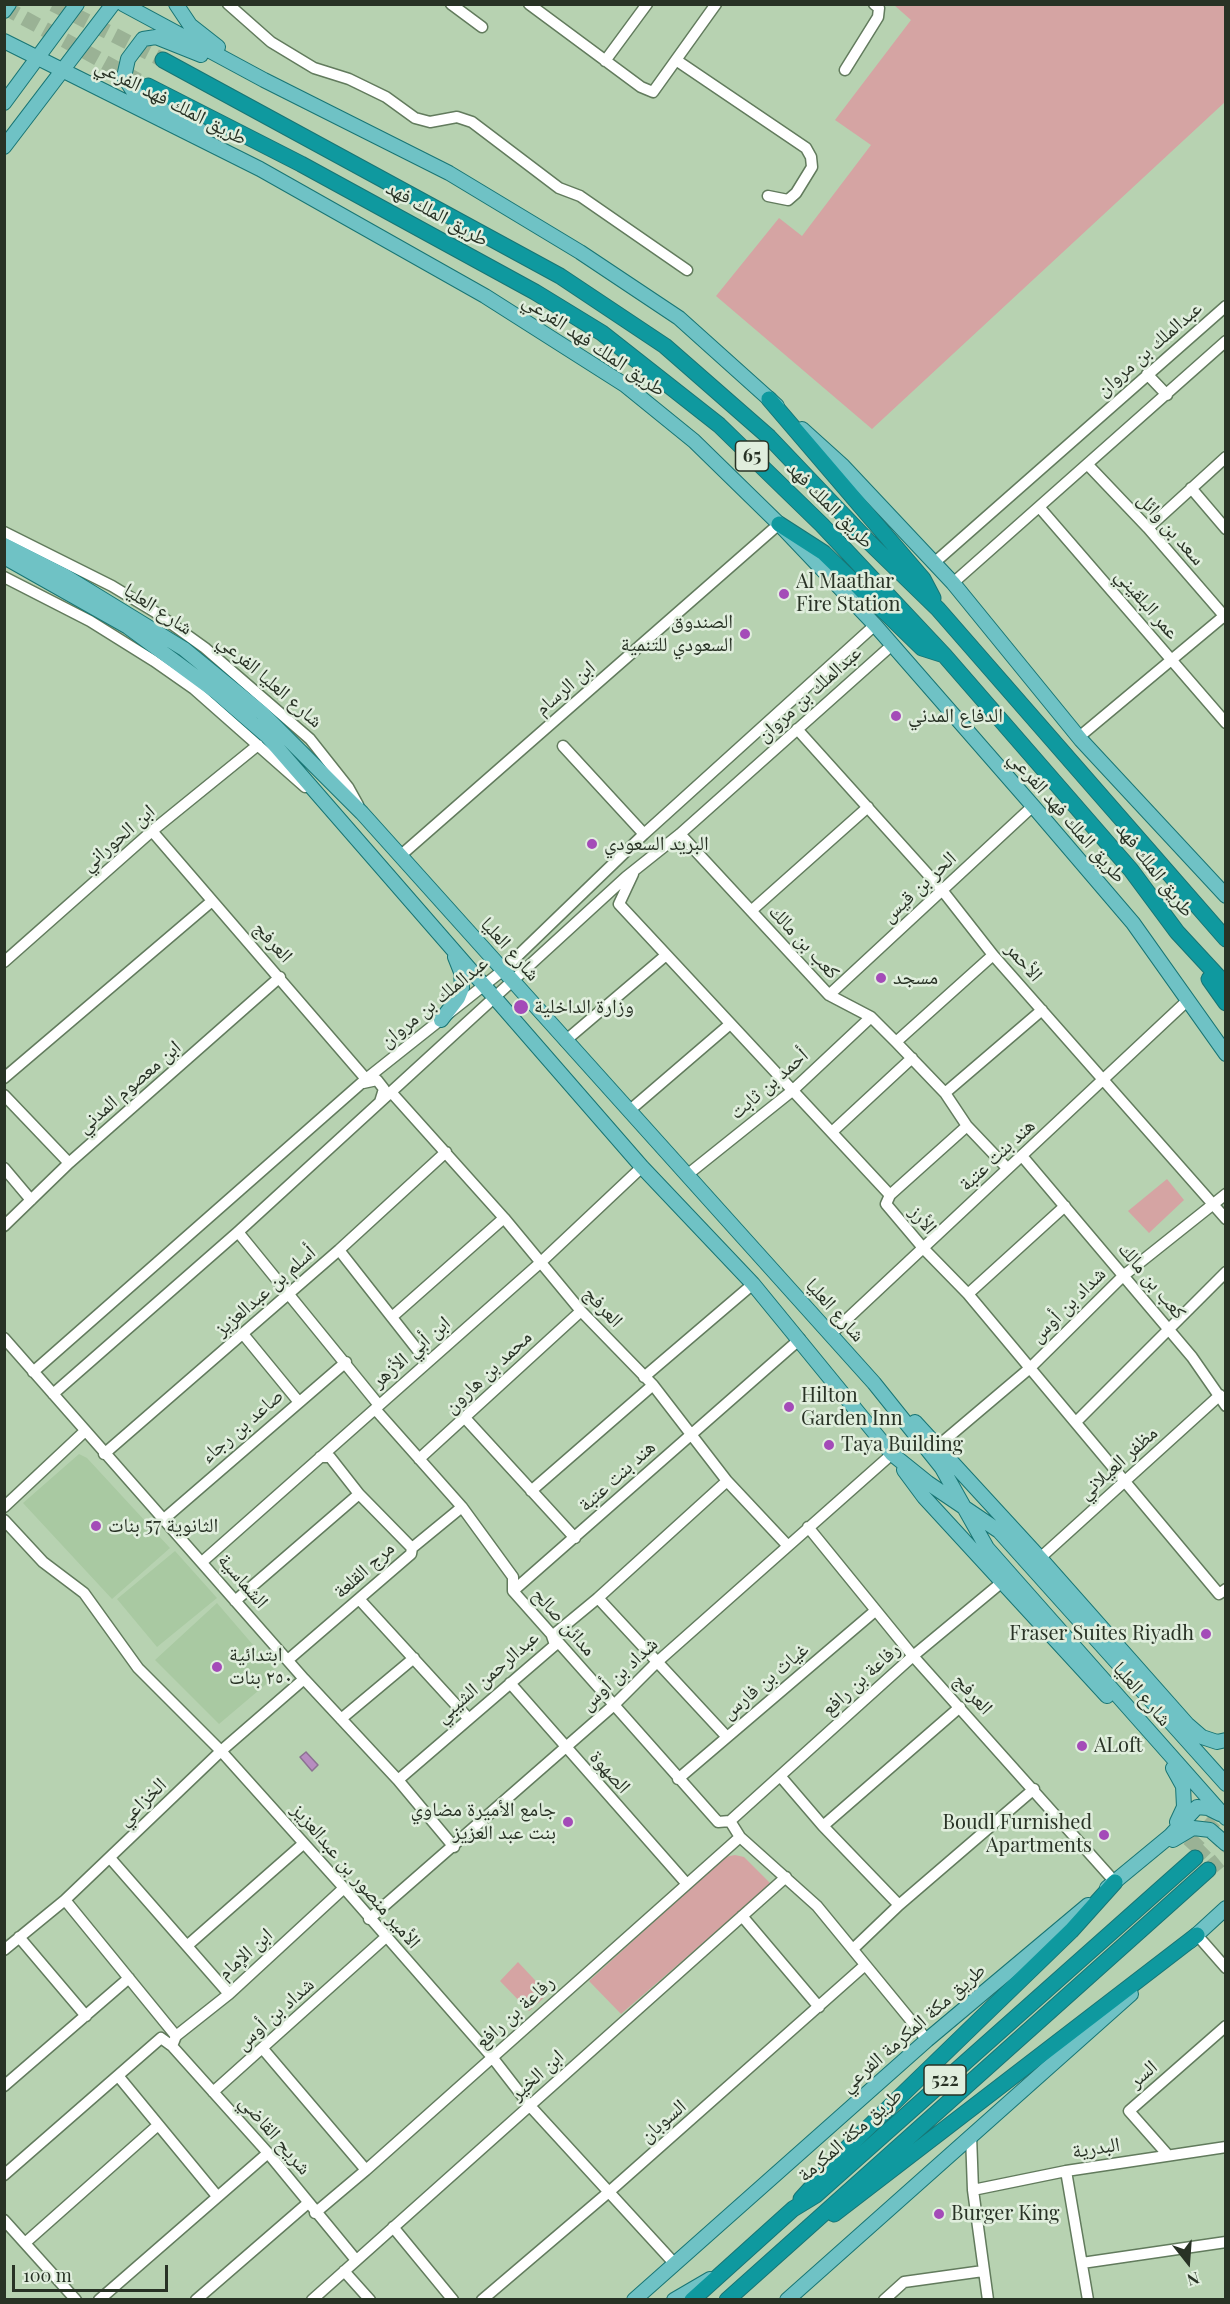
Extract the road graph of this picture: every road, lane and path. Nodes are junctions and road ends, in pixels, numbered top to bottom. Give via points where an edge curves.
1 (9, 4) edge
2 (77, 4) edge
3 (113, 4) edge
4 (123, 4) edge
5 (176, 4) edge
6 (228, 4) edge
7 (529, 4) edge
8 (647, 4) edge
9 (716, 4) edge
10 (874, 4) edge
11 (459, 7) edge
12 (4, 11) edge
13 (482, 27) dead end
14 (4, 41) edge
15 (38, 57) junction
16 (163, 60) tunnel mouth
17 (676, 60) junction
18 (605, 61) junction
19 (62, 68) junction
20 (845, 70) dead end
21 (264, 80) junction
22 (148, 86) tunnel mouth
23 (4, 104) edge
24 (4, 147) edge
25 (260, 169) junction
26 (768, 196) dead end
27 (687, 270) dead end
28 (1226, 306) edge
29 (1226, 341) edge
30 (1147, 374) junction
31 (1167, 395) junction
32 (769, 399) junction
33 (1226, 457) edge
34 (1088, 465) junction
35 (1191, 488) junction
36 (1040, 508) junction
37 (780, 524) junction
38 (1148, 528) junction
39 (1226, 529) edge
40 (4, 532) edge
41 (4, 545) edge
42 (4, 557) edge
43 (934, 563) junction
44 (4, 577) edge
45 (953, 583) junction
46 (938, 609) junction
47 (1225, 617) edge
48 (875, 625) junction
49 (892, 645) junction
50 (945, 656) junction
51 (1172, 661) junction
52 (1226, 723) edge
53 (797, 729) junction
54 (1078, 737) junction
55 (258, 745) junction
56 (563, 746) dead end
57 (326, 802) junction
58 (1033, 806) junction
59 (868, 807) junction
60 (362, 813) junction
61 (152, 831) junction
62 (644, 834) junction
63 (680, 834) junction
64 (400, 856) junction
65 (619, 858) junction
66 (630, 875) junction
67 (942, 890) junction
68 (1226, 896) edge
69 (212, 901) junction
70 (751, 911) junction
71 (1177, 932) junction
72 (1226, 937) edge
73 (451, 946) junction
74 (993, 955) junction
75 (664, 956) junction
76 (4, 962) edge
77 (502, 970) junction
78 (280, 977) junction
79 (513, 983) junction
80 (484, 985) junction
81 (1226, 985) edge
82 (829, 994) junction
83 (495, 999) junction
84 (1188, 1000) junction
85 (1226, 1003) edge
86 (1042, 1010) junction
87 (872, 1017) junction
88 (441, 1020) junction
89 (729, 1025) junction
90 (565, 1041) junction
91 (896, 1042) junction
92 (1226, 1054) edge
93 (912, 1058) junction
94 (4, 1078) edge
95 (1103, 1080) junction
96 (363, 1081) junction
97 (792, 1091) junction
98 (391, 1092) junction
99 (945, 1094) junction
100 (4, 1095) edge
101 (380, 1102) junction
102 (630, 1110) junction
103 (967, 1126) junction
104 (832, 1132) junction
105 (446, 1152) junction
106 (1022, 1156) junction
107 (69, 1163) junction
108 (642, 1167) junction
109 (4, 1168) edge
110 (1007, 1168) junction
111 (687, 1175) junction
112 (1226, 1194) edge
113 (890, 1195) junction
114 (31, 1200) junction
115 (1214, 1205) junction
116 (1065, 1206) junction
117 (504, 1218) junction
118 (1226, 1219) edge
119 (4, 1226) edge
120 (238, 1232) junction
121 (339, 1250) junction
122 (924, 1250) junction
123 (540, 1263) junction
124 (1226, 1272) edge
125 (1124, 1276) junction
126 (753, 1284) junction
127 (289, 1293) junction
128 (968, 1294) junction
129 (581, 1311) junction
130 (392, 1317) junction
131 (1167, 1328) junction
132 (243, 1334) junction
133 (830, 1335) junction
134 (4, 1338) edge
135 (800, 1339) junction
136 (346, 1362) junction
137 (427, 1362) junction
138 (1030, 1368) junction
139 (33, 1371) junction
140 (644, 1377) junction
141 (874, 1383) junction
142 (653, 1385) junction
143 (53, 1394) junction
144 (1220, 1395) junction
145 (298, 1401) junction
146 (1226, 1406) edge
147 (376, 1407) junction
148 (465, 1418) junction
149 (1076, 1422) junction
150 (84, 1432) junction
151 (692, 1433) junction
152 (939, 1445) junction
153 (104, 1454) junction
154 (892, 1454) junction
155 (320, 1457) junction
156 (419, 1459) junction
157 (727, 1481) junction
158 (1124, 1481) junction
159 (531, 1491) junction
160 (359, 1494) junction
161 (462, 1507) junction
162 (4, 1508) edge
163 (965, 1509) junction
164 (164, 1519) junction
165 (4, 1520) edge
166 (808, 1527) junction
167 (575, 1538) junction
168 (788, 1546) junction
169 (412, 1548) junction
170 (1041, 1558) junction
171 (202, 1562) junction
172 (1001, 1583) junction
173 (513, 1592) junction
174 (1222, 1592) edge
175 (598, 1598) junction
176 (359, 1599) junction
177 (235, 1601) junction
178 (875, 1611) junction
179 (552, 1636) junction
180 (913, 1656) junction
181 (414, 1658) junction
182 (289, 1659) junction
183 (656, 1663) junction
184 (304, 1679) junction
185 (510, 1683) junction
186 (614, 1705) junction
187 (960, 1707) junction
188 (468, 1718) junction
189 (341, 1719) junction
190 (727, 1737) junction
191 (1226, 1740) edge
192 (565, 1748) junction
193 (221, 1751) junction
194 (782, 1777) junction
195 (678, 1779) junction
196 (398, 1780) junction
197 (1226, 1784) edge
198 (1034, 1789) junction
199 (1225, 1818) edge
200 (724, 1821) junction
201 (823, 1826) junction
202 (1170, 1836) junction
203 (740, 1837) junction
204 (303, 1844) junction
205 (1226, 1844) edge
206 (454, 1847) junction
207 (1192, 1854) tunnel mouth
208 (110, 1858) junction
209 (1212, 1874) tunnel mouth
210 (786, 1877) junction
211 (1115, 1882) junction
212 (686, 1883) junction
213 (344, 1888) junction
214 (1226, 1899) edge
215 (65, 1900) junction
216 (899, 1905) junction
217 (1226, 1908) edge
218 (742, 1916) junction
219 (1226, 1917) edge
220 (369, 1919) junction
221 (1197, 1935) junction
222 (19, 1937) junction
223 (386, 1938) junction
224 (188, 1945) junction
225 (853, 1949) junction
226 (4, 1950) edge
227 (864, 1966) junction
228 (1226, 1968) edge
229 (129, 1978) junction
230 (230, 1994) junction
231 (819, 2007) junction
232 (86, 2016) junction
233 (1226, 2026) edge
234 (927, 2040) junction
235 (174, 2041) junction
236 (263, 2049) junction
237 (492, 2057) junction
238 (119, 2077) junction
239 (4, 2086) edge
240 (213, 2092) junction
241 (530, 2106) junction
242 (157, 2126) junction
243 (971, 2135) junction
244 (1226, 2147) edge
245 (268, 2153) junction
246 (1167, 2154) junction
247 (366, 2170) junction
248 (1066, 2170) junction
249 (4, 2175) edge
250 (973, 2190) junction
251 (610, 2191) junction
252 (217, 2196) junction
253 (308, 2203) junction
254 (793, 2209) junction
255 (315, 2213) junction
256 (4, 2220) edge
257 (393, 2227) junction
258 (25, 2242) junction
259 (1226, 2242) edge
260 (356, 2260) junction
261 (771, 2261) junction
262 (1082, 2263) junction
263 (674, 2264) junction
264 (344, 2271) junction
265 (982, 2271) junction
266 (722, 2272) junction
267 (904, 2282) junction
268 (76, 2300) edge
269 (99, 2300) edge
270 (196, 2300) edge
271 (312, 2300) edge
272 (370, 2300) edge
273 (453, 2300) edge
274 (483, 2300) edge
275 (634, 2300) edge
276 (674, 2300) edge
277 (692, 2300) edge
278 (727, 2300) edge
279 (735, 2300) edge
280 (787, 2300) edge
281 (884, 2300) edge
282 (899, 2300) edge
283 (988, 2300) edge
284 (1088, 2300) edge

1 - 12 main road
2 - 15 main road
3 - 19 main road
4 - 21 main road
5 - 21 main road via 190,26
6 - 27 street via 271,42 314,68 386,97 415,118 430,122 457,117 472,122 559,188 580,196
7 - 18 street
8 - 18 street
9 - 17 street
10 - 20 street via 879,8 878,17
11 - 13 street
14 - 15 main road, طريق الملك فهد الفرعي
15 - 19 main road, طريق الملك فهد الفرعي
15 - 23 main road
16 - 46 highway, طريق الملك فهد / 65 via 560,276 665,346 769,437
17 - 18 street via 653,92
17 - 26 street via 806,148 812,167 796,193 788,200
19 - 24 main road
19 - 25 main road, طريق الملك فهد الفرعي
21 - 25 main road via 156,37 138,43 124,70 126,84 134,91
21 - 32 main road via 448,173 580,252 679,318
22 - 50 highway, طريق الملك فهد / 65 via 311,169 602,333 719,425 822,525
25 - 37 main road, طريق الملك فهد الفرعي via 485,296 625,385 694,441
28 - 30 street, عبدالملك بن مروان
29 - 31 street
30 - 31 street
30 - 43 street, عبدالملك بن مروان
31 - 34 street
32 - 43 main road via 843,466
32 - 46 highway via 923,579
33 - 35 street
34 - 36 street
34 - 38 street, سعد بن وائل
35 - 38 street
35 - 39 street
36 - 45 street
36 - 51 street, عمر البلقيني
37 - 48 main road, طريق الملك فهد الفرعي
37 - 50 highway via 824,553 922,648
37 - 64 street, ابن الرسام
38 - 47 street, سعد بن وائل
40 - 60 street, شارع العليا الفرعي via 112,586 205,648 310,739 348,787
41 - 60 main road, شارع العليا via 66,576 184,649 262,713
42 - 57 main road, شارع العليا via 128,627 183,666 267,736
43 - 45 main road
44 - 55 street via 129,645 194,689
45 - 54 main road
46 - 72 highway, طريق الملك فهد / 65
47 - 51 street
48 - 49 main road, طريق الملك فهد الفرعي
48 - 62 street, عبدالملك بن مروان
49 - 53 street, عبدالملك بن مروان
49 - 58 main road, طريق الملك فهد الفرعي
50 - 71 highway, طريق الملك فهد / 65 via 1131,870
51 - 52 street, عمر البلقيني
51 - 54 street
53 - 59 street, الأحمر
53 - 63 street, عبدالملك بن مروان
54 - 68 main road
55 - 57 street
55 - 61 street, ابن الحوراني
56 - 62 street
57 - 73 main road, شارع العليا
58 - 67 street, الحر بن قيس
58 - 84 main road, طريق الملك فهد الفرعي via 1133,923
59 - 67 street, الأحمر
59 - 70 street
60 - 64 main road, شارع العليا
61 - 69 street, العرفج
61 - 76 street, ابن الحوراني
62 - 65 street, عبدالملك بن مروان
63 - 66 street, عبدالملك بن مروان
63 - 70 street, كعب بن مالك
64 - 77 main road, شارع العليا
65 - 66 street via 616,875
65 - 77 street, عبدالملك بن مروان
66 - 75 street, الأرز via 619,903
66 - 79 street, عبدالملك بن مروان
67 - 74 street, الأحمر
67 - 82 street, الحر بن قيس
69 - 78 street, العرفج
69 - 94 street
70 - 82 street, كعب بن مالك
71 - 81 highway, طريق الملك فهد / 65
71 - 85 highway
73 - 80 main road, شارع العليا
73 - 88 main road via 461,972 462,988
74 - 86 street, الأحمر
74 - 91 street
75 - 89 street, الأرز
75 - 90 street
77 - 79 main road, شارع العليا
77 - 80 street, عبدالملك بن مروان
78 - 96 street, العرفج
78 - 107 street, ابن معصوم المدني
79 - 83 street, عبدالملك بن مروان
79 - 90 main road, شارع العليا
80 - 83 main road, شارع العليا
80 - 88 street, عبدالملك بن مروان
82 - 87 street, كعب بن مالك
83 - 98 street, عبدالملك بن مروان
83 - 108 main road, شارع العليا
84 - 92 main road, طريق الملك فهد الفرعي
84 - 95 street, هند بنت عتبة
86 - 95 street, الأحمر
86 - 99 street
87 - 91 street, كعب بن مالك
87 - 97 street, أحمد بن ثابت
88 - 96 street, عبدالملك بن مروان
89 - 97 street, الأرز
89 - 102 street
90 - 102 main road, شارع العليا
91 - 93 street, كعب بن مالك
93 - 99 street, كعب بن مالك
93 - 104 street
95 - 106 street, هند بنت عتبة
95 - 115 street, الأحمر
96 - 101 street via 377,1080 384,1089
96 - 139 street, عبدالملك بن مروان
97 - 104 street, الأرز
97 - 111 street, أحمد بن ثابت
98 - 101 street, عبدالملك بن مروان
98 - 105 street, العرفج
99 - 103 street, كعب بن مالك
100 - 107 street
101 - 120 street, عبدالملك بن مروان
102 - 111 main road, شارع العليا
103 - 110 street, كعب بن مالك
103 - 113 street
104 - 113 street, الأرز
105 - 117 street, العرفج
105 - 121 street, أسلم بن عبدالعزيز
106 - 110 street, هند بنت عتبة
106 - 116 street, كعب بن مالك
107 - 114 street, ابن معصوم المدني
108 - 123 street, ابن أبي الأزهر
108 - 126 main road, شارع العليا
109 - 114 street
110 - 122 street, هند بنت عتبة
111 - 133 main road, شارع العليا
112 - 115 street, شداد بن أوس
113 - 122 street, الأرز via 886,1204
114 - 119 street, ابن معصوم المدني
115 - 118 street, الأحمر
115 - 125 street, شداد بن أوس
116 - 125 street, كعب بن مالك
116 - 128 street
117 - 123 street, العرفج
117 - 130 street
120 - 127 street, مدائن صالح
120 - 143 street, عبدالملك بن مروان
121 - 127 street, أسلم بن عبدالعزيز
121 - 130 street
122 - 128 street, الأرز
122 - 133 street, هند بنت عتبة
123 - 129 street, العرفج
123 - 137 street, ابن أبي الأزهر
124 - 131 street
125 - 131 street, كعب بن مالك
125 - 138 street, شداد بن أوس
126 - 135 main road, شارع العليا
126 - 140 street
127 - 132 street, أسلم بن عبدالعزيز
127 - 136 street, مدائن صالح
128 - 138 street, الأرز
129 - 140 street, العرفج
129 - 148 street, محمد بن هارون
130 - 137 street
131 - 144 street, كعب بن مالك
131 - 149 street
132 - 145 street
132 - 153 street, أسلم بن عبدالعزيز
133 - 141 main road, شارع العليا
134 - 139 street, الشماسية
135 - 151 street, هند بنت عتبة
135 - 154 main road, شارع العليا
136 - 145 street, صاعد بن رجاء
136 - 147 street, مدائن صالح
137 - 147 street, ابن أبي الأزهر
138 - 149 street, الأرز
138 - 152 street, شداد بن أوس
139 - 143 street, الشماسية
140 - 142 street, العرفج
141 - 152 main road
141 - 163 main road, شارع العليا via 942,1468
142 - 151 street, العرفج
142 - 159 street
143 - 150 street, الشماسية
144 - 146 street, كعب بن مالك
144 - 158 street, مظفر العيلاني
145 - 164 street, صاعد بن رجاء
147 - 155 street, ابن أبي الأزهر
147 - 156 street, مدائن صالح
148 - 156 street, محمد بن هارون
148 - 159 street
149 - 158 street, الأرز
150 - 153 street, الشماسية
150 - 162 street
151 - 157 street, العرفج
151 - 167 street, هند بنت عتبة
152 - 170 main road
153 - 164 street, الشماسية
154 - 163 main road, شارع العليا
154 - 166 street, شداد بن أوس
154 - 172 main road via 924,1497
155 - 160 street via 330,1457
155 - 171 street, ابن أبي الأزهر
156 - 161 street, مدائن صالح
157 - 168 street, العرفج
157 - 175 street, عبدالرحمن الشيبي
158 - 170 street, مظفر العيلاني
158 - 174 street, الأرز
159 - 167 street
160 - 169 street
160 - 177 street
161 - 169 street, مرج القلعة
161 - 173 street, مدائن صالح via 513,1577
163 - 197 main road, شارع العليا via 999,1531
163 - 199 main road, شارع العليا via 987,1548
164 - 171 street, الشماسية
165 - 193 street, الأمير منصور بن عبدالعزيز via 43,1562 84,1593 138,1668
166 - 168 street, شداد بن أوس
166 - 178 street, العرفج
167 - 173 street, هند بنت عتبة
168 - 183 street, شداد بن أوس
169 - 176 street, مرج القلعة via 411,1554
170 - 191 main road via 1187,1724 1202,1737 1216,1742
171 - 177 street, الشماسية
172 - 180 street, رفاعة بن رافع
172 - 202 main road via 1179,1776 1184,1807
173 - 179 street, مدائن صالح
175 - 179 street, عبدالرحمن الشيبي
175 - 183 street
176 - 181 street
176 - 182 street, مرج القلعة
177 - 182 street, الشماسية
178 - 180 street, العرفج
178 - 190 street, غياث بن فارس
179 - 185 street, عبدالرحمن الشيبي via 555,1645
179 - 186 street, مدائن صالح
180 - 187 street, العرفج
180 - 194 street, رفاعة بن رافع
181 - 188 street
181 - 189 street
182 - 184 street, الشماسية
183 - 186 street, شداد بن أوس
183 - 190 street
184 - 189 street, الشماسية
184 - 193 street, الخزاعي
185 - 188 street, عبدالرحمن الشيبي
185 - 192 street, الصهوة
186 - 192 street, شداد بن أوس
186 - 195 street, مدائن صالح
187 - 198 street, العرفج
187 - 201 street
188 - 196 street, عبدالرحمن الشيبي
189 - 196 street, الشماسية
190 - 195 street, غياث بن فارس
192 - 206 street, شداد بن أوس
192 - 212 street, الصهوة
193 - 204 street, الأمير منصور بن عبدالعزيز
193 - 208 street, الخزاعي
194 - 200 street, رفاعة بن رافع
194 - 201 street
195 - 200 street, مدائن صالح
196 - 206 street, الشماسية
198 - 211 street, العرفج
198 - 216 street
199 - 202 main road, طريق مكة المكرمة الفرعي via 1208,1808 1197,1807
200 - 203 street, مدائن صالح
201 - 216 street
202 - 211 main road, طريق مكة المكرمة الفرعي
203 - 210 street, مدائن صالح
203 - 212 street, رفاعة بن رافع
204 - 213 street, الأمير منصور بن عبدالعزيز
204 - 224 street
205 - 211 main road via 1210,1830 1193,1828
206 - 220 street, شداد بن أوس
207 - 254 highway, طريق مكة المكرمة / 522 via 1101,1942 816,2194
208 - 215 street, الخزاعي
208 - 224 street
209 - 261 highway, طريق مكة المكرمة / 522 via 880,2160
210 - 218 street, ابن الخير
210 - 225 street, مدائن صالح
211 - 234 main road, طريق مكة المكرمة الفرعي
211 - 254 highway via 1071,1931 826,2170
212 - 237 street, رفاعة بن رافع
213 - 220 street, الأمير منصور بن عبدالعزيز
213 - 230 street, ابن الإمام
214 - 221 main road
215 - 222 street, الخزاعي
215 - 229 street, شريح القاضي
216 - 225 street
217 - 221 main road
218 - 231 street
218 - 241 street, ابن الخير
219 - 221 main road
220 - 223 street, الأمير منصور بن عبدالعزيز
221 - 228 street
221 - 243 main road
221 - 261 highway
222 - 226 street, الخزاعي
222 - 232 street
223 - 236 street, شداد بن أوس
223 - 237 street, الأمير منصور بن عبدالعزيز
224 - 230 street
225 - 227 street, مدائن صالح
227 - 231 street, السوبان
227 - 234 street, مدائن صالح
229 - 232 street
229 - 235 street, شريح القاضي
230 - 235 street, ابن الإمام
231 - 251 street, السوبان
232 - 239 street
233 - 246 street, السر via 1128,2110
234 - 263 main road, طريق مكة المكرمة الفرعي
235 - 238 street, شريح القاضي via 161,2038
235 - 240 street, شريح القاضي
236 - 240 street, شداد بن أوس
236 - 247 street
237 - 241 street, الأمير منصور بن عبدالعزيز
237 - 247 street, رفاعة بن رافع
238 - 242 street
238 - 249 street
240 - 245 street, شريح القاضي
241 - 251 street, الأمير منصور بن عبدالعزيز
241 - 257 street, ابن الخير
242 - 252 street
242 - 258 street
243 - 250 street
243 - 280 main road
244 - 246 street, البدرية
245 - 252 street
245 - 253 street, شريح القاضي
246 - 248 street, البدرية
247 - 255 street, رفاعة بن رافع
248 - 250 street, البدرية
248 - 262 street
250 - 265 street
251 - 263 street, الأمير منصور بن عبدالعزيز
251 - 274 street, السوبان
252 - 269 street
253 - 255 street, شريح القاضي
253 - 270 street
254 - 266 highway, طريق مكة المكرمة / 522
255 - 260 street, شريح القاضي
256 - 258 street
257 - 260 street, ابن الخير
257 - 273 street
258 - 268 street
259 - 262 street
260 - 264 street, ابن الخير
261 - 278 highway, طريق مكة المكرمة / 522
261 - 279 highway
262 - 284 street
263 - 275 main road, طريق مكة المكرمة الفرعي
264 - 271 street, ابن الخير
264 - 272 street
265 - 267 street
265 - 283 street
266 - 276 main road
266 - 277 highway, طريق مكة المكرمة / 522
267 - 281 street
267 - 282 street

